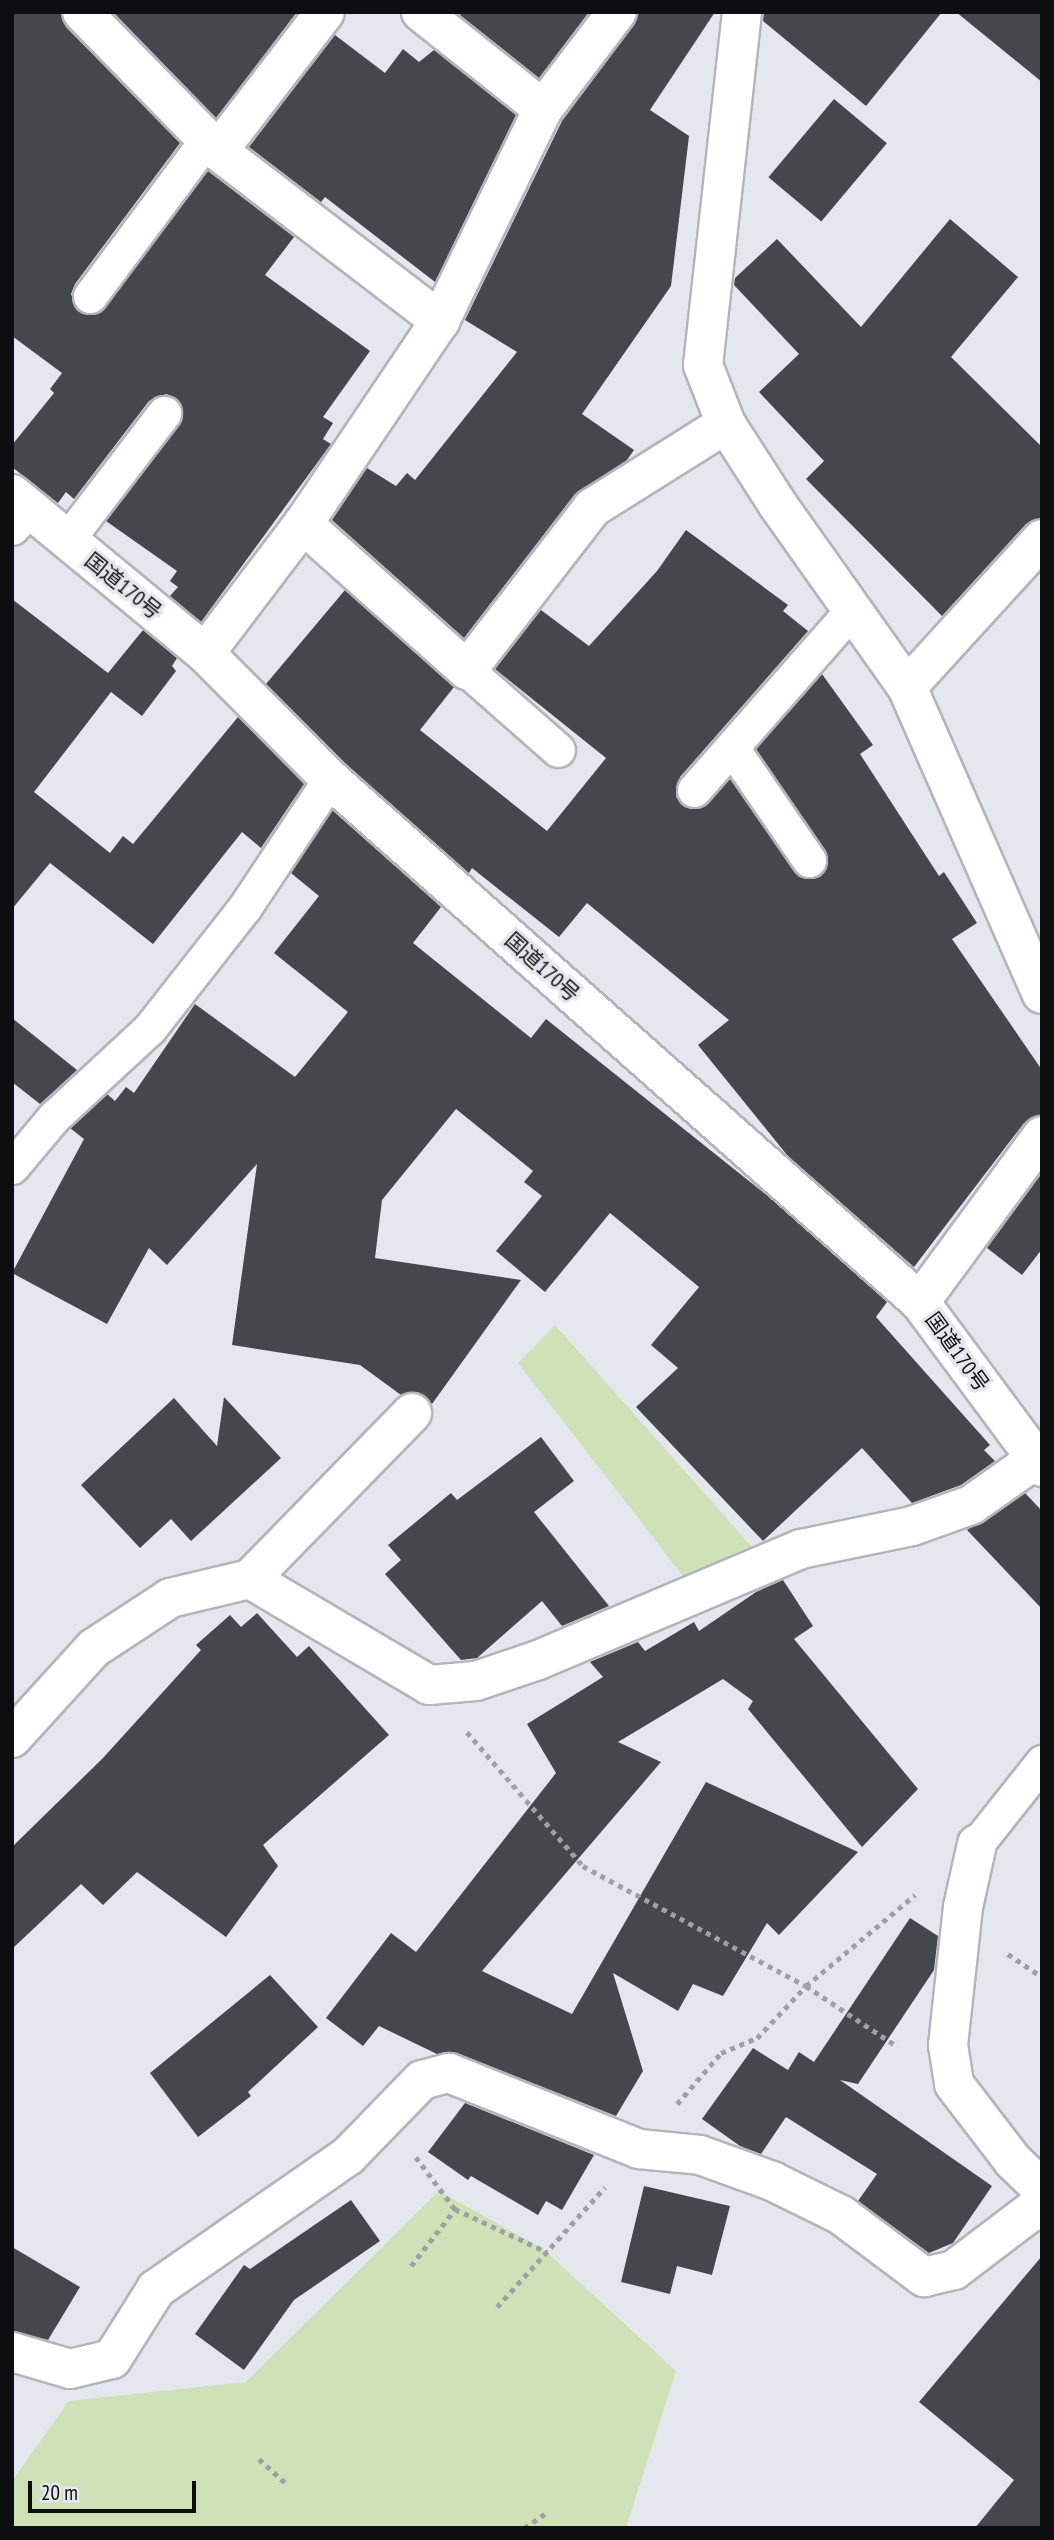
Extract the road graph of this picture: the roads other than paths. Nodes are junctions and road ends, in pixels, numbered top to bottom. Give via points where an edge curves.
1 (82, 12) edge
2 (326, 12) edge
3 (421, 12) edge
4 (617, 12) edge
5 (742, 12) edge
6 (543, 109) junction
7 (212, 146) junction
8 (90, 296) dead end
9 (440, 321) junction
10 (164, 413) dead end
11 (726, 424) junction
12 (18, 510) edge
13 (303, 524) junction
14 (1042, 539) edge
15 (67, 540) junction
16 (852, 610) junction
17 (205, 653) junction
18 (467, 670) junction
19 (907, 687) junction
20 (732, 748) junction
21 (558, 750) dead end
22 (330, 779) junction
23 (694, 790) dead end
24 (810, 860) dead end
25 (1042, 994) edge
26 (1042, 1136) edge
27 (12, 1167) edge
28 (920, 1302) junction
29 (412, 1413) dead end
30 (1040, 1461) edge
31 (250, 1579) junction
32 (12, 1738) edge
33 (1042, 1762) edge
34 (977, 1844) joint
35 (1042, 2189) edge
36 (1042, 2211) edge
37 (12, 2353) edge

1 - 7 main road
2 - 7 main road
3 - 6 main road
4 - 6 main road
5 - 11 main road via 703,365
6 - 9 main road
7 - 8 lane
7 - 9 main road
9 - 13 main road
10 - 15 lane
11 - 16 main road
11 - 18 main road via 592,508
12 - 15 main road, 国道170号
13 - 17 main road
13 - 18 main road
14 - 19 main road
15 - 17 main road, 国道170号
16 - 19 main road
16 - 20 lane
17 - 22 main road, 国道170号
18 - 21 lane
19 - 25 main road
20 - 23 lane
20 - 24 lane
22 - 27 lane via 245,908 150,1028 54,1117
22 - 28 main road, 国道170号
26 - 28 main road
28 - 30 main road, 国道170号
29 - 31 main road
30 - 31 main road via 971,1505 912,1526 802,1549 538,1660 476,1681 429,1685
31 - 32 main road via 170,1598 93,1648
33 - 34 lane
34 - 35 main road via 963,1907 948,2045 954,2084 1013,2161
36 - 37 main road via 1033,2210 954,2270 924,2277 841,2215 772,2181 700,2155 639,2149 449,2073 422,2080 348,2156 156,2288 112,2359 70,2369

